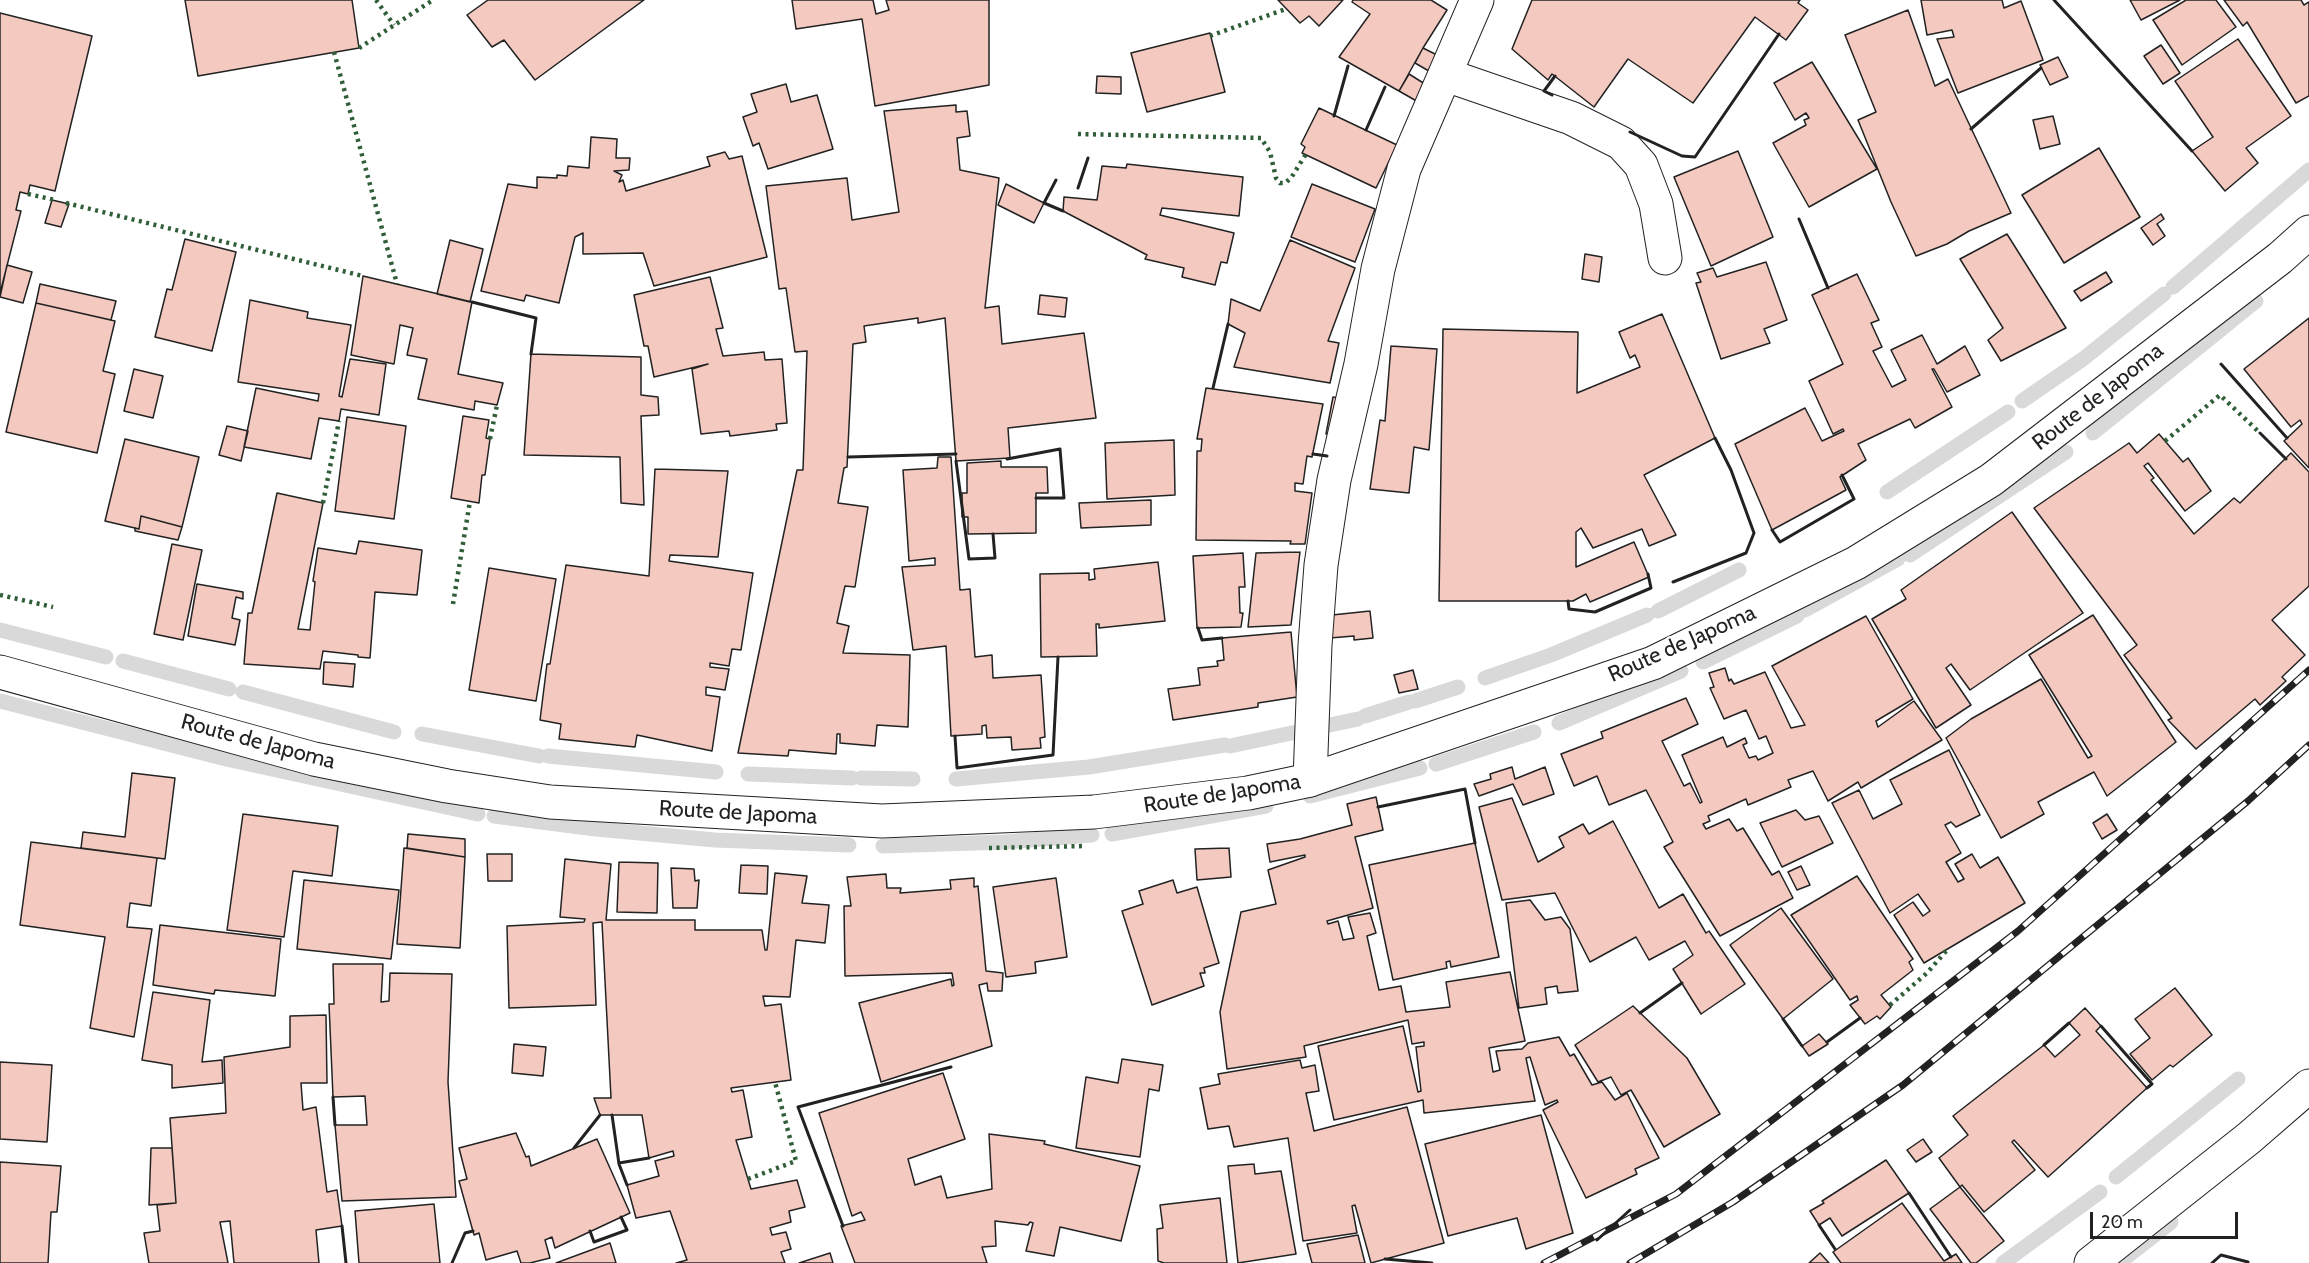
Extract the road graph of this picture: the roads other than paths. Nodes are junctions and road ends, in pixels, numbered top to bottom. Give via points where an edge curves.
1 (1477, 0) edge
2 (1446, 75) junction
3 (2309, 232) edge
4 (1665, 258) dead end
5 (0, 672) edge
6 (1310, 780) junction
7 (2309, 1086) edge
8 (2091, 1263) edge

1 - 2 main road
2 - 4 main road via 1571,118 1621,143 1641,165 1656,204
2 - 6 main road via 1404,169 1378,269 1334,480 1320,576
3 - 6 main road, Route de Japoma via 1991,480 1856,563 1653,663
5 - 6 main road, Route de Japoma via 314,759 550,802 882,820 1094,812 1248,793
7 - 8 main road

